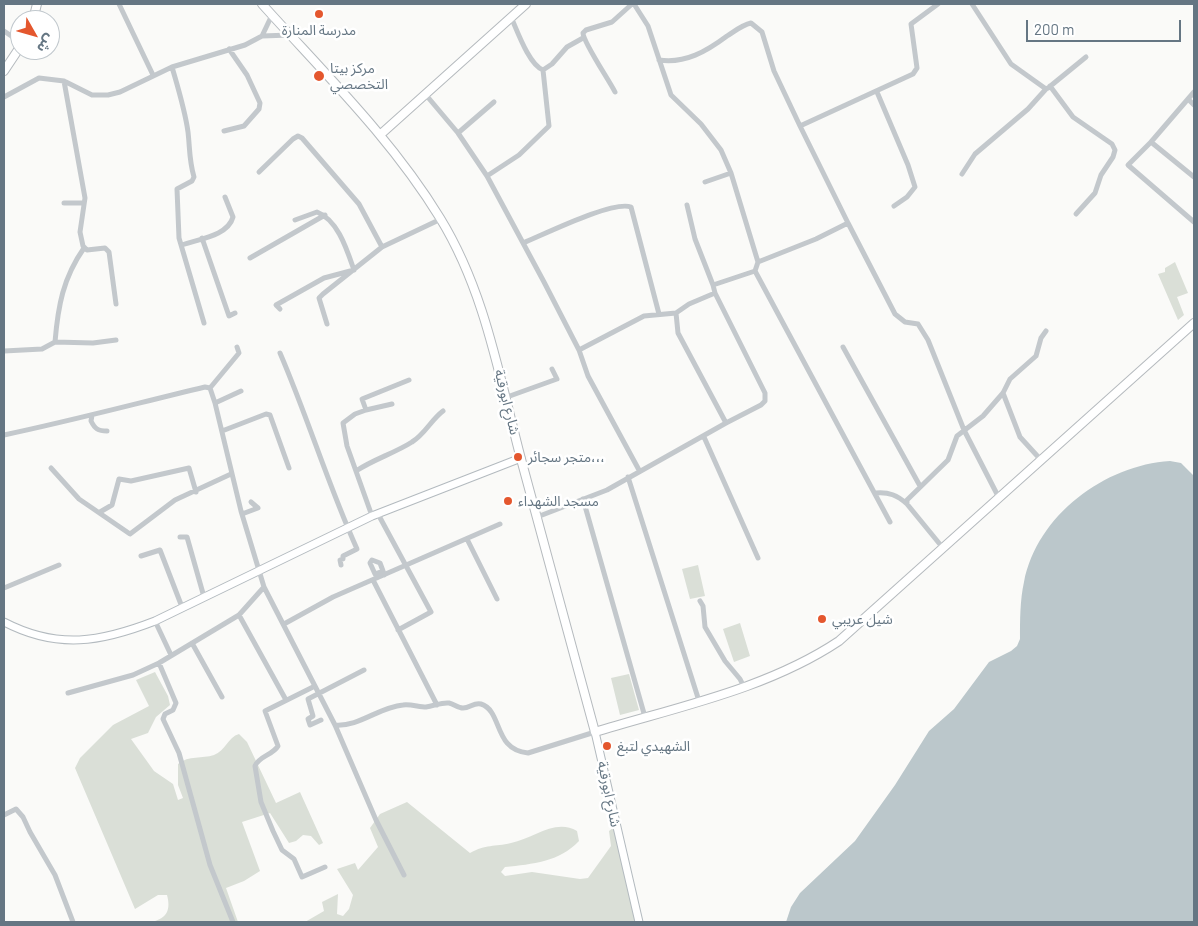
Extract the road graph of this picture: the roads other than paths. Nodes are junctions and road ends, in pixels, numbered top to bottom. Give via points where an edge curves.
1 (119, 4) edge
2 (262, 4) edge
3 (526, 4) edge
4 (633, 4) edge
5 (938, 4) edge
6 (972, 4) edge
7 (272, 15) junction
8 (511, 17) junction
9 (290, 35) junction
10 (262, 36) junction
11 (583, 38) junction
12 (229, 49) junction
13 (1086, 57) dead end
14 (11, 60) edge
15 (659, 60) junction
16 (172, 67) junction
17 (543, 70) junction
18 (4, 71) edge
19 (153, 75) junction
20 (64, 81) junction
21 (1048, 88) junction
22 (615, 92) dead end
23 (877, 92) junction
24 (1194, 92) edge
25 (426, 94) junction
26 (4, 97) edge
27 (1188, 100) junction
28 (494, 102) dead end
29 (1194, 105) edge
30 (800, 126) junction
31 (224, 131) dead end
32 (458, 132) junction
33 (381, 134) junction
34 (1151, 142) junction
35 (259, 172) dead end
36 (731, 173) junction
37 (962, 174) dead end
38 (487, 176) junction
39 (1194, 177) edge
40 (705, 182) dead end
41 (225, 197) dead end
42 (64, 203) dead end
43 (84, 203) junction
44 (687, 205) dead end
45 (894, 206) dead end
46 (1076, 214) dead end
47 (326, 216) junction
48 (441, 219) junction
49 (294, 220) dead end
50 (1194, 222) edge
51 (848, 223) junction
52 (202, 238) junction
53 (523, 243) junction
54 (182, 245) junction
55 (382, 247) junction
56 (84, 248) junction
57 (250, 258) dead end
58 (758, 262) junction
59 (354, 270) junction
60 (756, 271) junction
61 (713, 285) junction
62 (715, 293) junction
63 (116, 304) dead end
64 (280, 309) dead end
65 (676, 312) junction
66 (235, 313) dead end
67 (659, 314) junction
68 (204, 323) dead end
69 (1194, 323) edge
70 (326, 324) dead end
71 (1046, 331) dead end
72 (116, 340) dead end
73 (55, 342) junction
74 (236, 347) dead end
75 (843, 347) dead end
76 (578, 350) junction
77 (4, 351) edge
78 (280, 353) dead end
79 (552, 369) dead end
80 (409, 380) dead end
81 (210, 388) junction
82 (241, 391) dead end
83 (1004, 393) junction
84 (507, 397) junction
85 (216, 403) junction
86 (392, 404) dead end
87 (366, 410) junction
88 (443, 411) dead end
89 (92, 414) junction
90 (726, 423) junction
91 (964, 430) junction
92 (107, 431) dead end
93 (222, 431) junction
94 (4, 435) edge
95 (704, 437) junction
96 (520, 458) junction
97 (1041, 460) junction
98 (51, 468) dead end
99 (289, 468) dead end
100 (639, 470) junction
101 (356, 471) junction
102 (231, 474) junction
103 (628, 477) junction
104 (920, 486) junction
105 (196, 492) junction
106 (876, 494) junction
107 (999, 498) junction
108 (583, 499) junction
109 (251, 502) dead end
110 (906, 504) junction
111 (100, 512) junction
112 (242, 514) junction
113 (375, 515) junction
114 (537, 517) junction
115 (890, 522) dead end
116 (500, 524) dead end
117 (347, 528) junction
118 (180, 537) dead end
119 (467, 539) junction
120 (943, 548) junction
121 (141, 556) dead end
122 (758, 558) dead end
123 (59, 565) dead end
124 (341, 565) dead end
125 (406, 566) junction
126 (258, 570) junction
127 (373, 580) junction
128 (264, 587) junction
129 (4, 588) edge
130 (204, 597) junction
131 (498, 598) dead end
132 (700, 600) dead end
133 (182, 608) junction
134 (239, 615) junction
135 (155, 621) junction
136 (4, 622) edge
137 (284, 624) junction
138 (398, 630) junction
139 (192, 643) junction
140 (171, 655) junction
141 (159, 663) junction
142 (364, 670) dead end
143 (315, 686) junction
144 (744, 687) junction
145 (319, 693) junction
146 (68, 694) dead end
147 (222, 697) dead end
148 (286, 700) junction
149 (699, 701) junction
150 (437, 705) junction
151 (645, 717) junction
152 (321, 720) dead end
153 (335, 724) junction
154 (595, 732) junction
155 (4, 814) edge
156 (325, 867) dead end
157 (404, 875) dead end
158 (73, 922) edge
159 (233, 922) edge
160 (639, 922) edge

1 - 19 street
2 - 7 main road, شارع ابورقية
3 - 8 main road
4 - 11 street via 612,22 586,30
4 - 15 street via 648,26
5 - 23 street via 911,24 916,72
6 - 21 street via 1011,64
7 - 9 main road, شارع ابورقية
7 - 10 street
8 - 17 street via 530,56
8 - 25 main road
9 - 10 street
9 - 33 main road, شارع ابورقية
10 - 12 street
11 - 17 street
11 - 22 street
12 - 16 street
12 - 31 street via 247,75 260,103 259,109 244,126
13 - 21 street
14 - 18 main road
15 - 30 street via 676,61 694,56 751,23 762,32 774,71
15 - 36 street via 671,95 713,138
16 - 19 street
16 - 54 street via 182,99 189,162 194,177 177,189
17 - 38 street via 548,128 519,155
19 - 20 street via 120,92 101,96 82,91
20 - 26 street via 39,78
20 - 43 street
21 - 37 street via 975,154
21 - 46 street via 1073,117 1112,144 1115,150 1095,193
23 - 30 street
23 - 45 street via 915,187
24 - 27 street
25 - 32 street
25 - 33 main road
27 - 29 street
27 - 34 street
28 - 32 street
30 - 51 street
32 - 38 street
33 - 48 main road, شارع ابورقية
34 - 39 street
34 - 50 street via 1128,165
35 - 55 street via 298,136 302,138 359,204
36 - 40 street
36 - 58 street
38 - 53 street
41 - 52 street via 231,211 231,222 224,230
42 - 43 street
43 - 56 street via 80,232
44 - 61 street via 695,239
47 - 49 street via 317,212
47 - 57 street
47 - 59 street via 347,250
48 - 55 street
48 - 84 main road, شارع ابورقية via 476,292
51 - 58 street
51 - 91 street via 895,314 905,322 918,324 928,340
52 - 54 street
52 - 66 street via 229,316
53 - 67 street via 577,220 619,206 630,207
53 - 76 street
54 - 68 street
55 - 59 street
56 - 63 street via 105,248 109,252
56 - 73 street via 67,276 58,304
58 - 60 street
59 - 64 street via 324,278 276,304
59 - 70 street via 319,298
60 - 61 street
60 - 106 street
61 - 62 street
62 - 65 street
62 - 90 street via 765,393 765,401 761,405
65 - 67 street
65 - 90 street via 678,333
67 - 76 street via 644,316
69 - 97 main road
71 - 83 street via 1036,356 1010,379
72 - 73 street
73 - 77 street via 42,349
74 - 81 street via 239,353
75 - 104 street
76 - 100 street via 588,376
78 - 117 street via 300,398
79 - 84 street via 556,379
80 - 87 street via 362,399
81 - 85 street
81 - 89 street
82 - 85 street
83 - 91 street via 983,416
83 - 97 street via 1020,437
84 - 96 main road, شارع ابورقية
85 - 93 street
86 - 87 street
87 - 101 street via 343,423
88 - 101 street via 413,441
89 - 92 street via 94,427
89 - 94 street
90 - 95 street
91 - 104 street via 952,444 948,460
91 - 107 street
93 - 99 street via 270,415
93 - 102 street
95 - 100 street
95 - 122 street
96 - 113 main road
96 - 114 main road, شارع ابورقية
97 - 107 main road
98 - 111 street via 79,499
100 - 103 street
101 - 113 street
102 - 105 street
102 - 112 street
103 - 108 street
103 - 149 street
104 - 110 street
105 - 111 street via 175,500 130,534
105 - 111 street via 189,468 131,481 119,479 112,505
106 - 110 street via 886,492 898,496
106 - 115 street
107 - 120 main road
108 - 114 street
108 - 151 street
109 - 112 street via 258,508
110 - 120 street
112 - 126 street
113 - 117 main road
113 - 125 street
114 - 154 main road, شارع ابورقية
116 - 119 street
117 - 124 street via 357,549 343,556
117 - 126 main road
118 - 130 street via 187,537
119 - 125 street
119 - 131 street
120 - 144 main road via 839,642 797,667
121 - 133 street via 160,550
123 - 129 street
125 - 127 street
125 - 138 street via 431,612
126 - 128 street
126 - 130 main road
127 - 137 street
127 - 138 street
128 - 134 street
128 - 137 street
130 - 133 main road
132 - 144 street via 704,627
133 - 135 main road
134 - 139 street
134 - 148 street
135 - 136 main road via 119,635 85,640 40,636 22,632
135 - 140 street
137 - 143 street
138 - 150 street
139 - 140 street
139 - 147 street
140 - 141 street
141 - 146 street via 133,675
141 - 159 street via 176,703 163,719 179,753 210,865
142 - 145 street
143 - 145 street
143 - 148 street
144 - 149 main road
145 - 152 street via 308,699 313,716 308,719 310,725
145 - 153 street
148 - 156 street via 265,711 278,746 255,763 261,802 282,850 294,859 302,877
149 - 151 main road
150 - 153 street via 405,704 349,725
150 - 154 street via 448,703 466,708 482,704 490,709 510,747 518,752 528,753
151 - 154 main road
153 - 157 street via 376,820
154 - 160 main road, شارع ابورقية
155 - 158 street via 16,809 23,817 55,874

